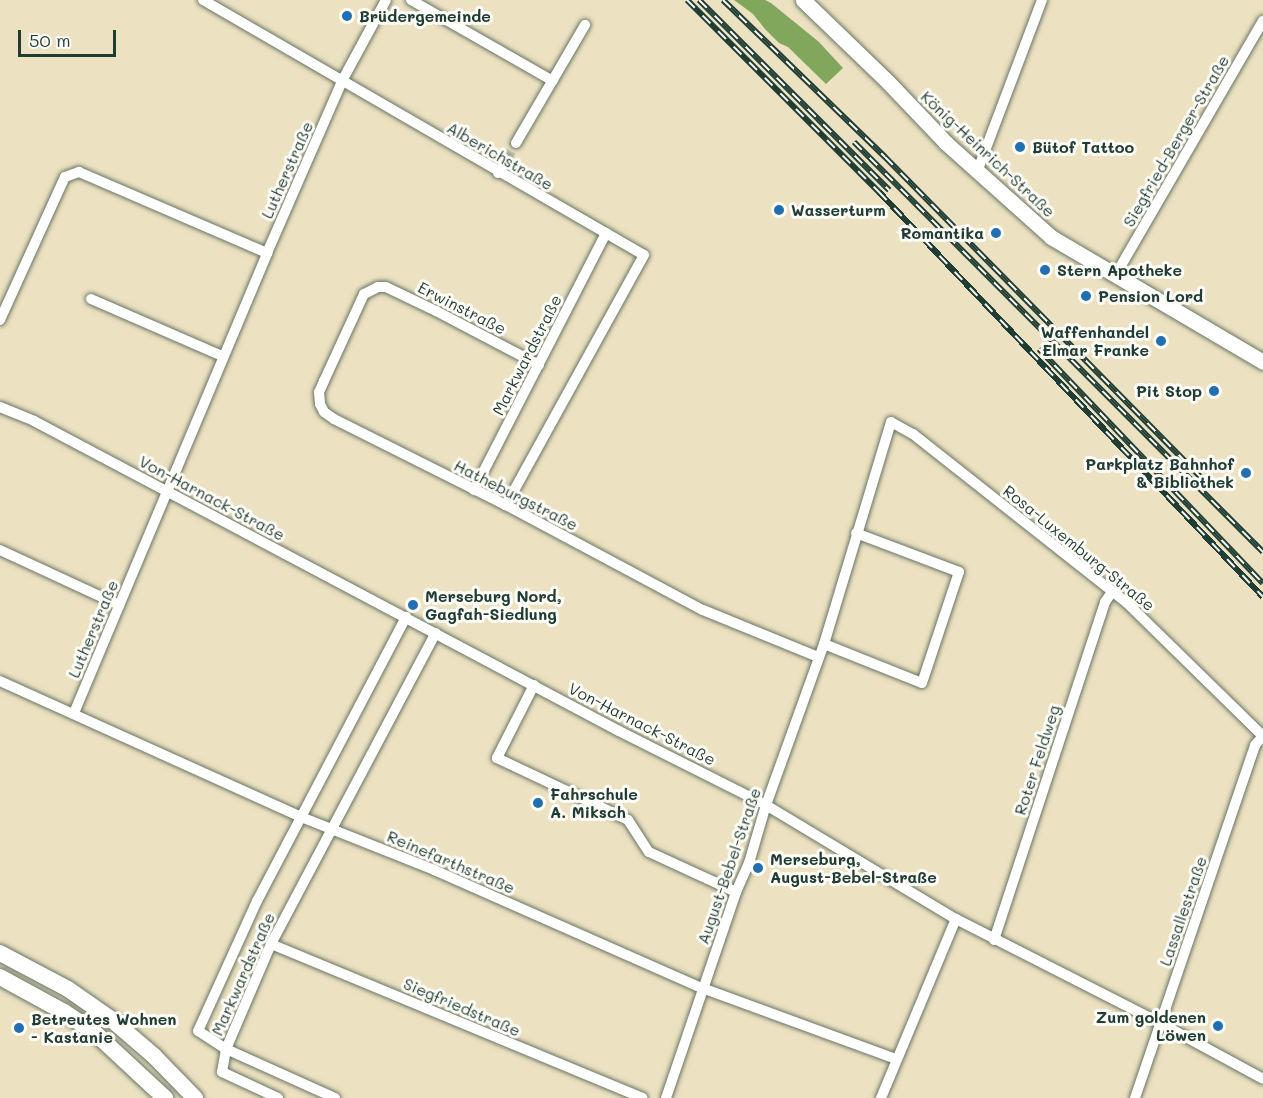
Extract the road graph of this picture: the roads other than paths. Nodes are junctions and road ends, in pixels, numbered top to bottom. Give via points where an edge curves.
1 (203, 0) edge
2 (386, 0) edge
3 (411, 0) edge
4 (802, 0) edge
5 (1042, 0) edge
6 (214, 3) edge
7 (1263, 21) edge
8 (585, 25) dead end
9 (342, 81) junction
10 (553, 81) junction
11 (516, 143) tunnel mouth
12 (506, 160) tunnel mouth
13 (977, 172) junction
14 (498, 173) junction
15 (606, 233) junction
16 (267, 253) junction
17 (1115, 276) junction
18 (369, 291) joint
19 (91, 299) dead end
20 (0, 320) edge
21 (222, 356) junction
22 (1263, 362) edge
23 (539, 365) junction
24 (0, 407) edge
25 (891, 422) joint
26 (166, 490) junction
27 (474, 490) junction
28 (506, 505) junction
29 (856, 532) junction
30 (0, 550) edge
31 (1112, 592) junction
32 (119, 605) junction
33 (406, 617) junction
34 (436, 633) junction
35 (824, 644) junction
36 (818, 657) junction
37 (0, 681) edge
38 (534, 685) junction
39 (74, 713) junction
40 (1263, 736) edge
41 (765, 805) junction
42 (301, 817) junction
43 (333, 828) junction
44 (736, 892) junction
45 (956, 919) junction
46 (994, 940) junction
47 (271, 944) junction
48 (0, 953) edge
49 (0, 977) edge
50 (702, 988) junction
51 (1160, 1023) junction
52 (226, 1049) junction
53 (896, 1059) junction
54 (1263, 1079) edge
55 (165, 1098) edge
56 (195, 1098) edge
57 (278, 1098) edge
58 (335, 1098) edge
59 (642, 1098) edge
60 (666, 1098) edge
61 (882, 1098) edge
62 (1135, 1098) edge

1 - 6 street, Alberichstraße
2 - 9 street, Lutherstraße
3 - 10 street
4 - 13 main road, König-Heinrich-Straße
5 - 13 street
6 - 9 street, Alberichstraße
7 - 17 street, Siegfried-Berger-Straße
8 - 10 street
9 - 14 street, Alberichstraße
9 - 16 street, Lutherstraße
10 - 11 street
12 - 14 street
13 - 17 main road, König-Heinrich-Straße via 1051,237
14 - 15 street, Alberichstraße
15 - 23 street, Markwardstraße
15 - 28 street, Alberichstraße via 644,255
16 - 20 street via 79,172 65,177
16 - 21 street, Lutherstraße
17 - 22 main road, König-Heinrich-Straße
18 - 23 street, Erwinstraße via 386,287
18 - 27 street, Hatheburgstraße via 364,294 319,392 320,405 324,412
19 - 21 street
21 - 26 street, Lutherstraße
23 - 27 street, Markwardstraße
24 - 26 street, Von-Harnack-Straße
25 - 29 street, August-Bebel-Straße
25 - 31 street, Rosa-Luxemburg-Straße via 914,434
26 - 32 street, Lutherstraße
26 - 33 street, Von-Harnack-Straße
27 - 28 street, Hatheburgstraße
28 - 36 street, Hatheburgstraße via 703,610
29 - 35 street, August-Bebel-Straße
29 - 35 street via 959,572 922,683
30 - 32 street
31 - 40 street, Rosa-Luxemburg-Straße
31 - 46 street, Roter Feldweg via 1105,602
32 - 39 street, Lutherstraße
33 - 34 street, Von-Harnack-Straße
33 - 42 street, Markwardstraße
34 - 38 street, Von-Harnack-Straße
34 - 43 street, Markwardstraße
35 - 36 street, August-Bebel-Straße
36 - 41 street, August-Bebel-Straße
37 - 39 street, Reinefarthstraße
38 - 41 street, Von-Harnack-Straße
38 - 44 street via 497,758 628,820 649,852
39 - 42 street, Reinefarthstraße
40 - 51 street, Lassallestraße via 1255,745
41 - 44 street, August-Bebel-Straße via 749,863
41 - 45 street, Von-Harnack-Straße
42 - 43 street, Reinefarthstraße
42 - 52 street, Markwardstraße via 257,901 198,1031
43 - 47 street, Markwardstraße
43 - 50 street, Reinefarthstraße
44 - 50 street, August-Bebel-Straße
45 - 46 street, Von-Harnack-Straße
45 - 53 street
46 - 51 street, Von-Harnack-Straße
47 - 52 street, Markwardstraße
47 - 59 street, Siegfriedstraße
48 - 56 main road via 68,989 111,1018
49 - 55 main road via 95,1034
50 - 53 street, Reinefarthstraße
50 - 60 street, August-Bebel-Straße
51 - 54 street, Von-Harnack-Straße
51 - 62 street, Lassallestraße
52 - 57 street via 222,1072
52 - 58 street
53 - 61 street

